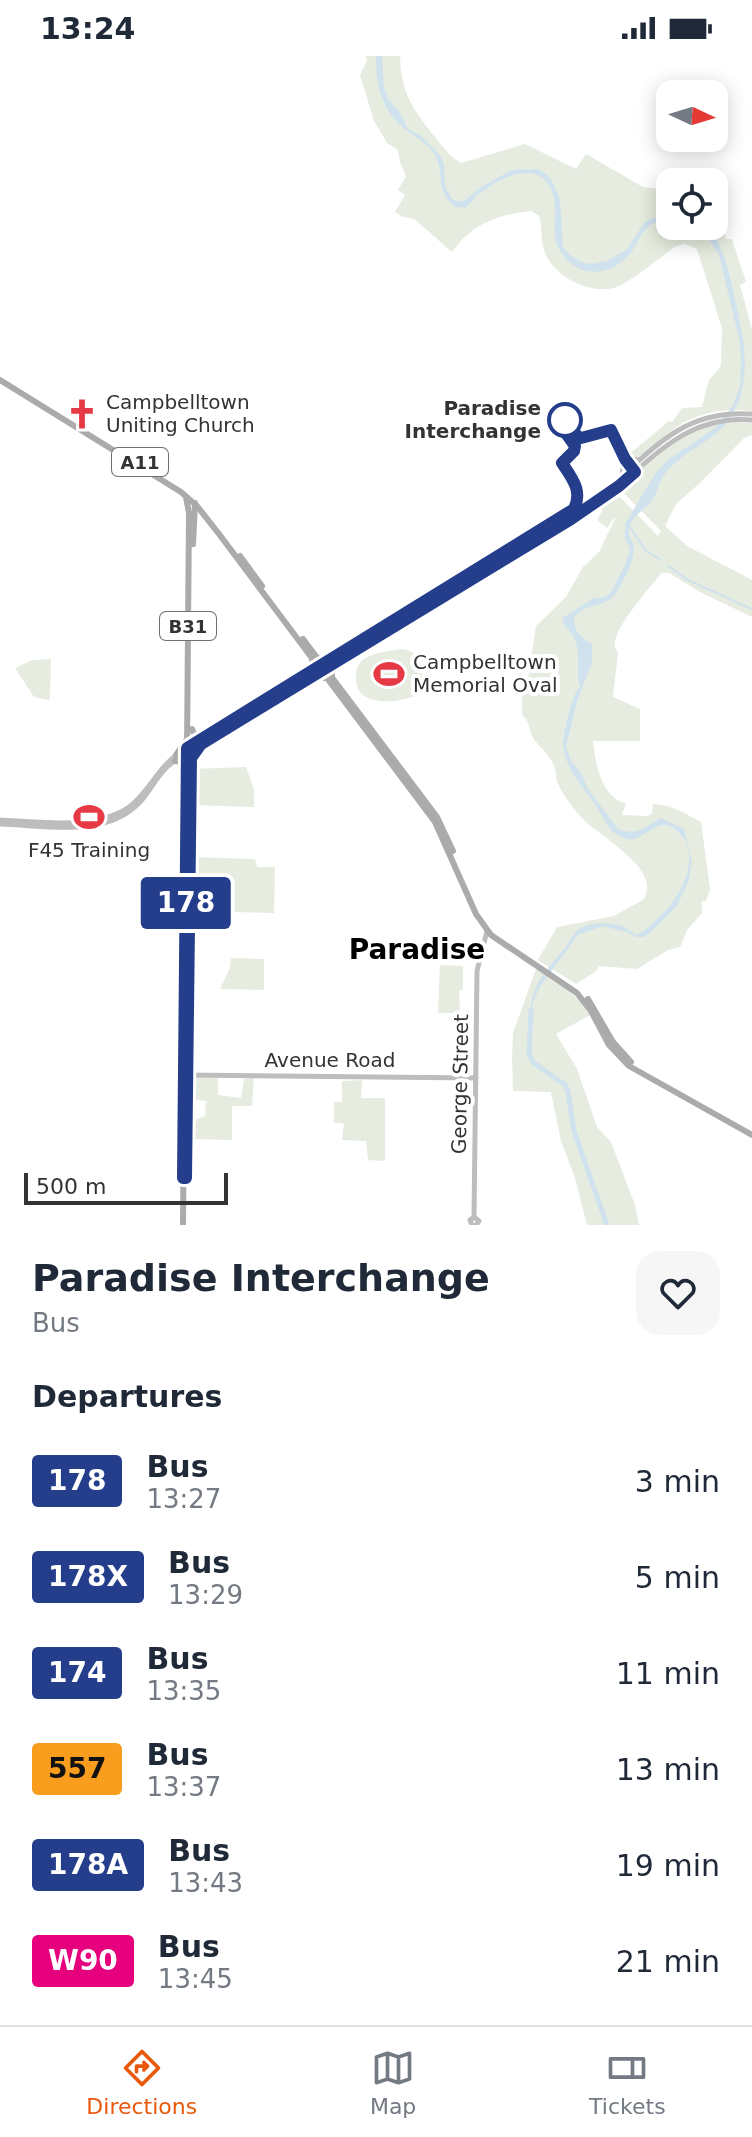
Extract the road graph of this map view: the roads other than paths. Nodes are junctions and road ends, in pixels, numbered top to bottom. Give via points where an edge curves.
1 (0, 378) edge
2 (740, 416) junction
3 (752, 417) edge
4 (639, 460) junction
5 (622, 476) junction
6 (617, 483) junction
7 (185, 495) junction
8 (196, 502) junction
9 (189, 513) junction
10 (314, 657) junction
11 (335, 660) junction
12 (322, 668) junction
13 (311, 675) junction
14 (331, 680) junction
15 (192, 729) junction
16 (202, 741) junction
17 (189, 749) junction
18 (176, 758) junction
19 (187, 770) junction
20 (434, 818) junction
21 (0, 822) edge
22 (188, 826) junction
23 (487, 931) junction
24 (495, 936) junction
25 (482, 952) junction
26 (186, 1075) junction
27 (476, 1078) junction
28 (752, 1133) edge
29 (184, 1225) edge
30 (474, 1225) edge

1 - 7 main road, A11
1 - 8 main road, A11 via 142,463
2 - 3 main road
2 - 4 main road via 696,421
2 - 6 main road via 689,430
4 - 5 main road
4 - 5 main road via 621,455
5 - 6 main road
6 - 11 main road
7 - 8 main road, A11
7 - 9 main road, B31
8 - 9 main road
8 - 10 main road, A11
8 - 15 main road, B31
9 - 17 main road, B31
10 - 11 main road
10 - 12 main road, A11
10 - 13 main road
11 - 12 main road
11 - 14 main road
12 - 13 main road
12 - 14 main road, A11
13 - 14 main road
13 - 16 main road
14 - 20 main road, A11
15 - 16 main road
15 - 17 main road, B31
16 - 17 main road
16 - 17 main road
17 - 18 main road
17 - 18 main road
17 - 19 main road, B31
17 - 22 main road, B31
18 - 19 main road
18 - 21 main road via 162,766 136,801 113,816 88,822
19 - 22 main road, B31
20 - 23 main road, A11
20 - 24 main road, A11
22 - 26 main road, B31
23 - 24 main road, A11
23 - 25 main road, George Street
24 - 25 main road
24 - 28 main road, A11 via 576,987 631,1062
25 - 27 main road, George Street via 477,971
26 - 27 main road, Avenue Road
26 - 29 main road, B31
27 - 30 main road, George Street via 470,1220

